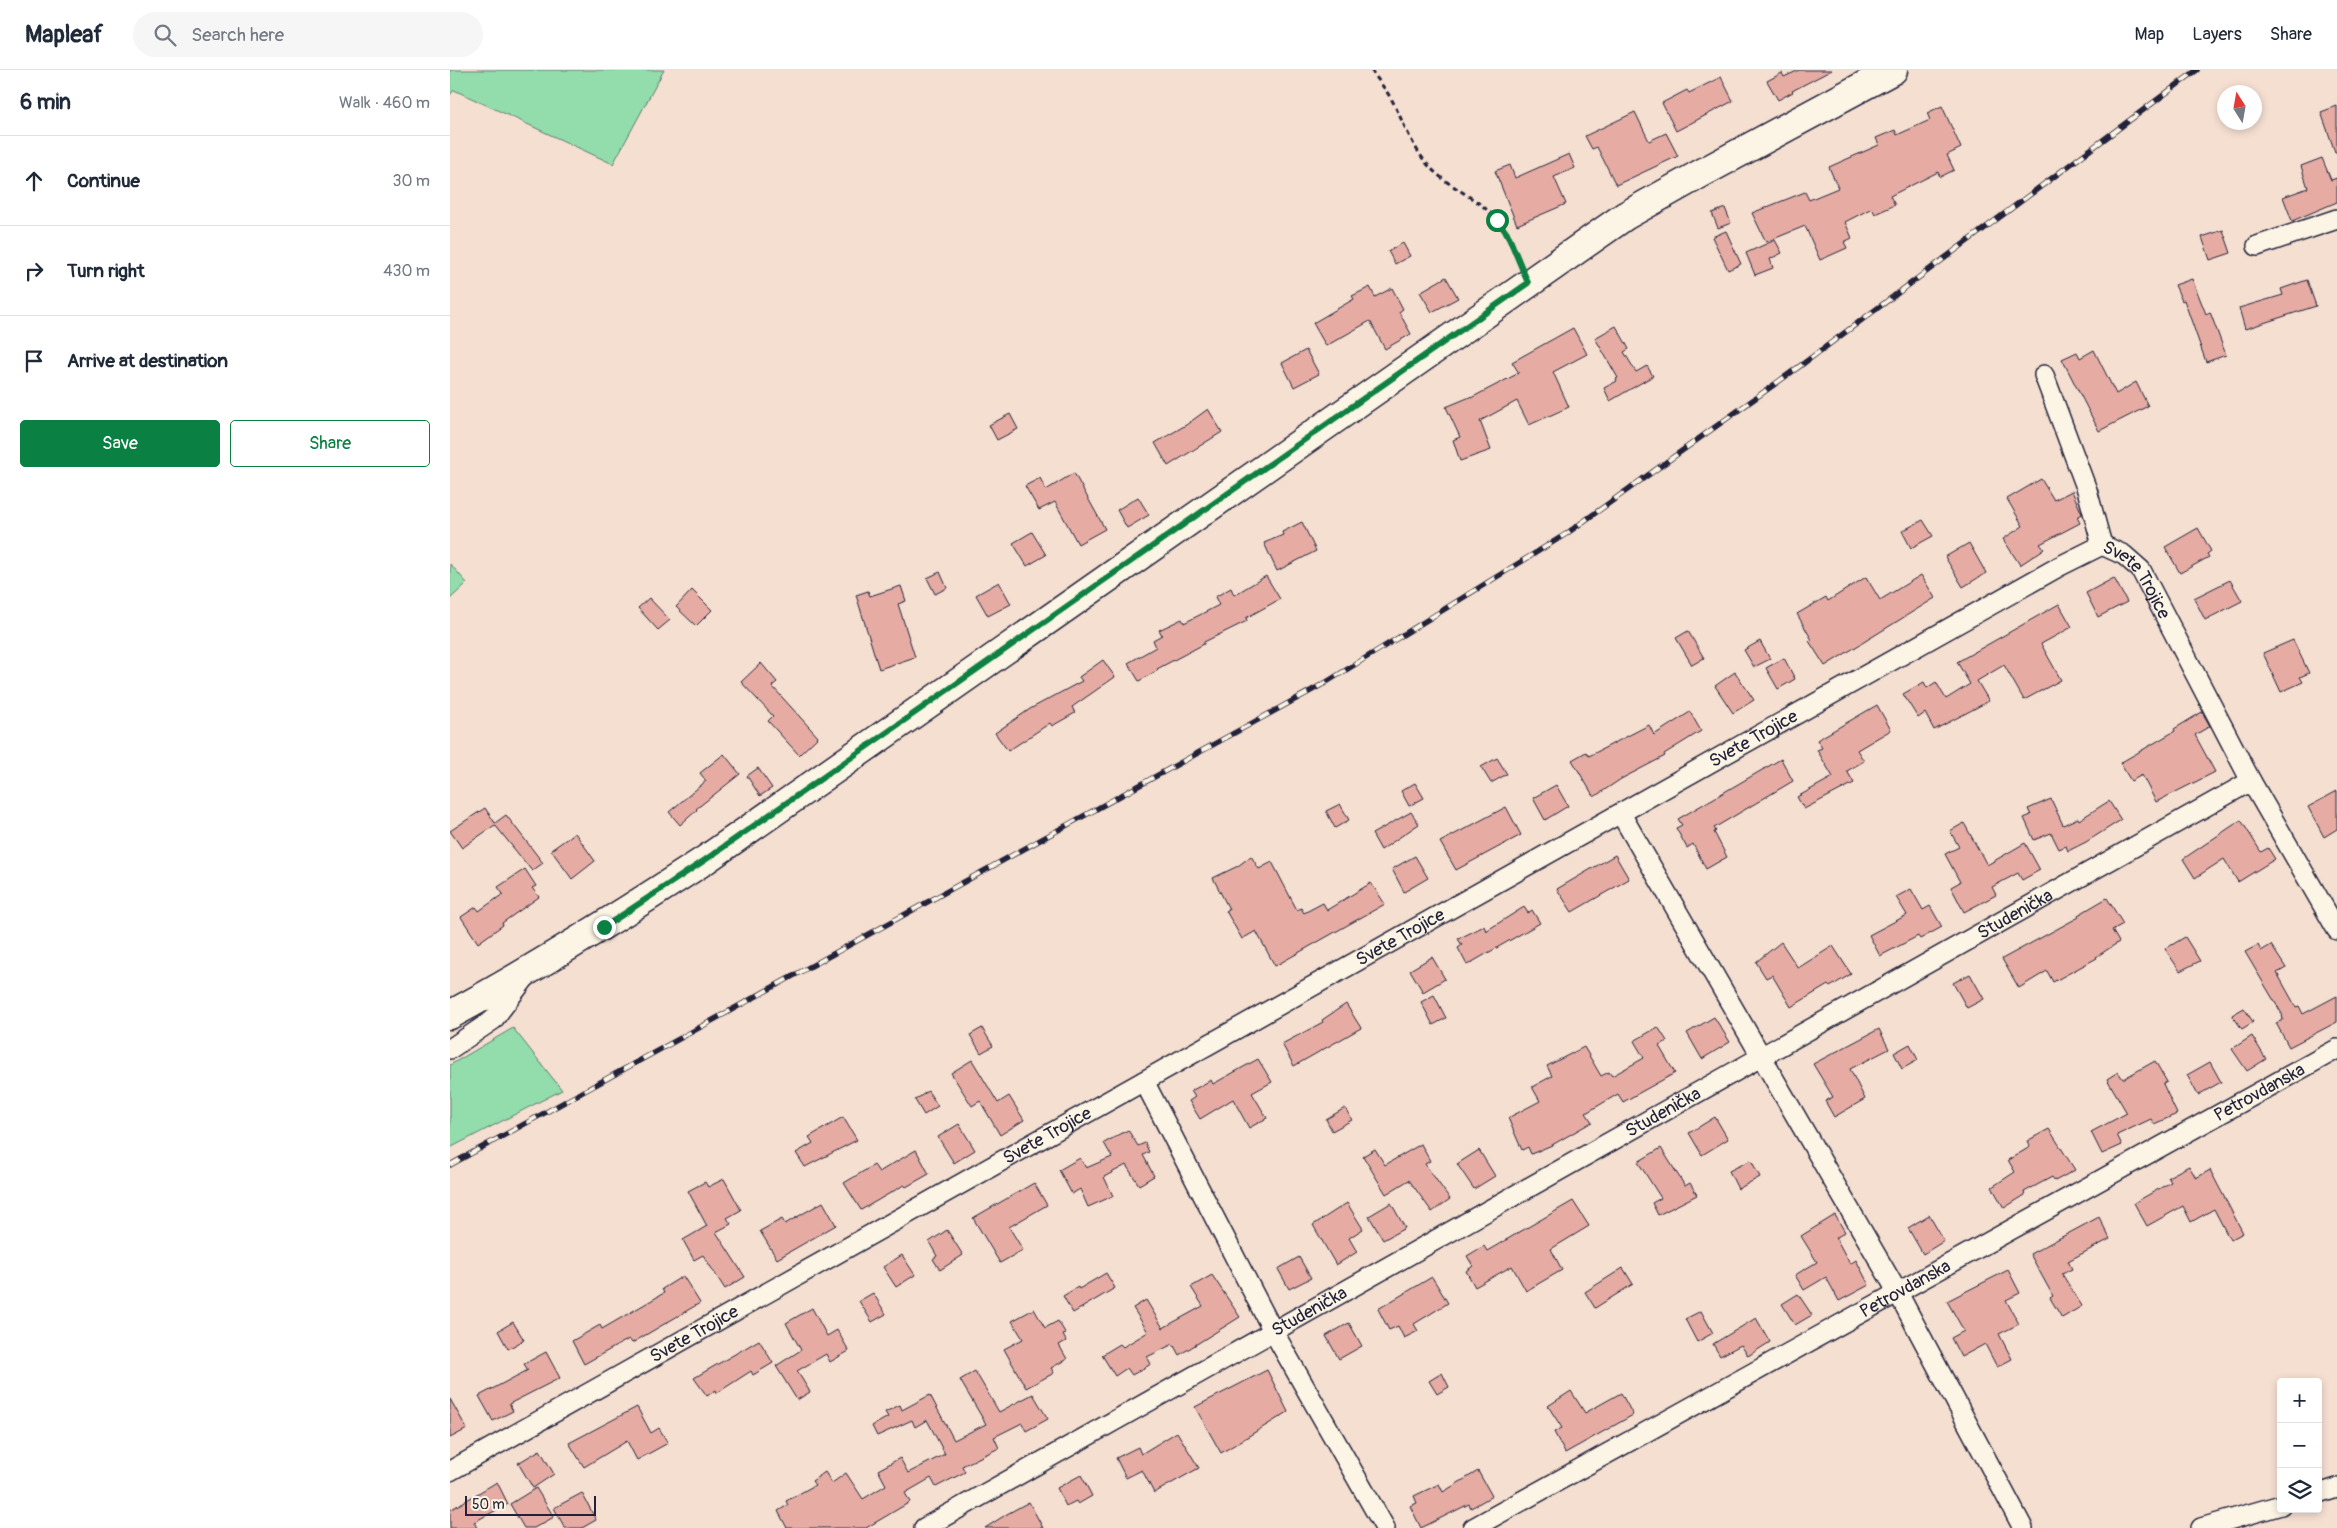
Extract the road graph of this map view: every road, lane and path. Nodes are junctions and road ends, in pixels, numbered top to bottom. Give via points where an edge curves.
1 (1371, 70) edge
2 (1893, 70) edge
3 (2337, 219) edge
4 (2258, 246) dead end
5 (1528, 283) junction
6 (2044, 375) dead end
7 (2102, 545) junction
8 (2251, 781) junction
9 (1621, 814) junction
10 (2337, 930) edge
11 (528, 972) junction
12 (450, 1015) edge
13 (450, 1049) edge
14 (2337, 1049) edge
15 (1763, 1057) junction
16 (1144, 1081) junction
17 (1898, 1293) junction
18 (1273, 1331) junction
19 (450, 1471) edge
20 (2337, 1488) edge
21 (2322, 1493) edge
22 (2277, 1505) edge
23 (924, 1528) edge
24 (1385, 1528) edge
25 (1473, 1528) edge
26 (2023, 1528) edge
27 (2201, 1528) edge

1 - 5 path via 1392,100 1411,143 1429,167 1497,220 1508,235
2 - 5 main road via 1626,216
3 - 4 street
5 - 11 main road via 705,860 604,927
6 - 7 street via 2087,490
7 - 8 street, Svete Trojice via 2124,555 2141,570
7 - 9 street, Svete Trojice
8 - 10 street
8 - 15 street, Studenička
9 - 15 street
9 - 16 street, Svete Trojice
11 - 12 main road
11 - 13 street via 493,1020
14 - 17 street, Petrovdanska
15 - 17 street
15 - 18 street, Studenička
16 - 18 street
16 - 19 street, Svete Trojice
17 - 25 street, Petrovdanska
17 - 26 street
18 - 23 street, Studenička
18 - 24 street
20 - 21 street
22 - 27 street

